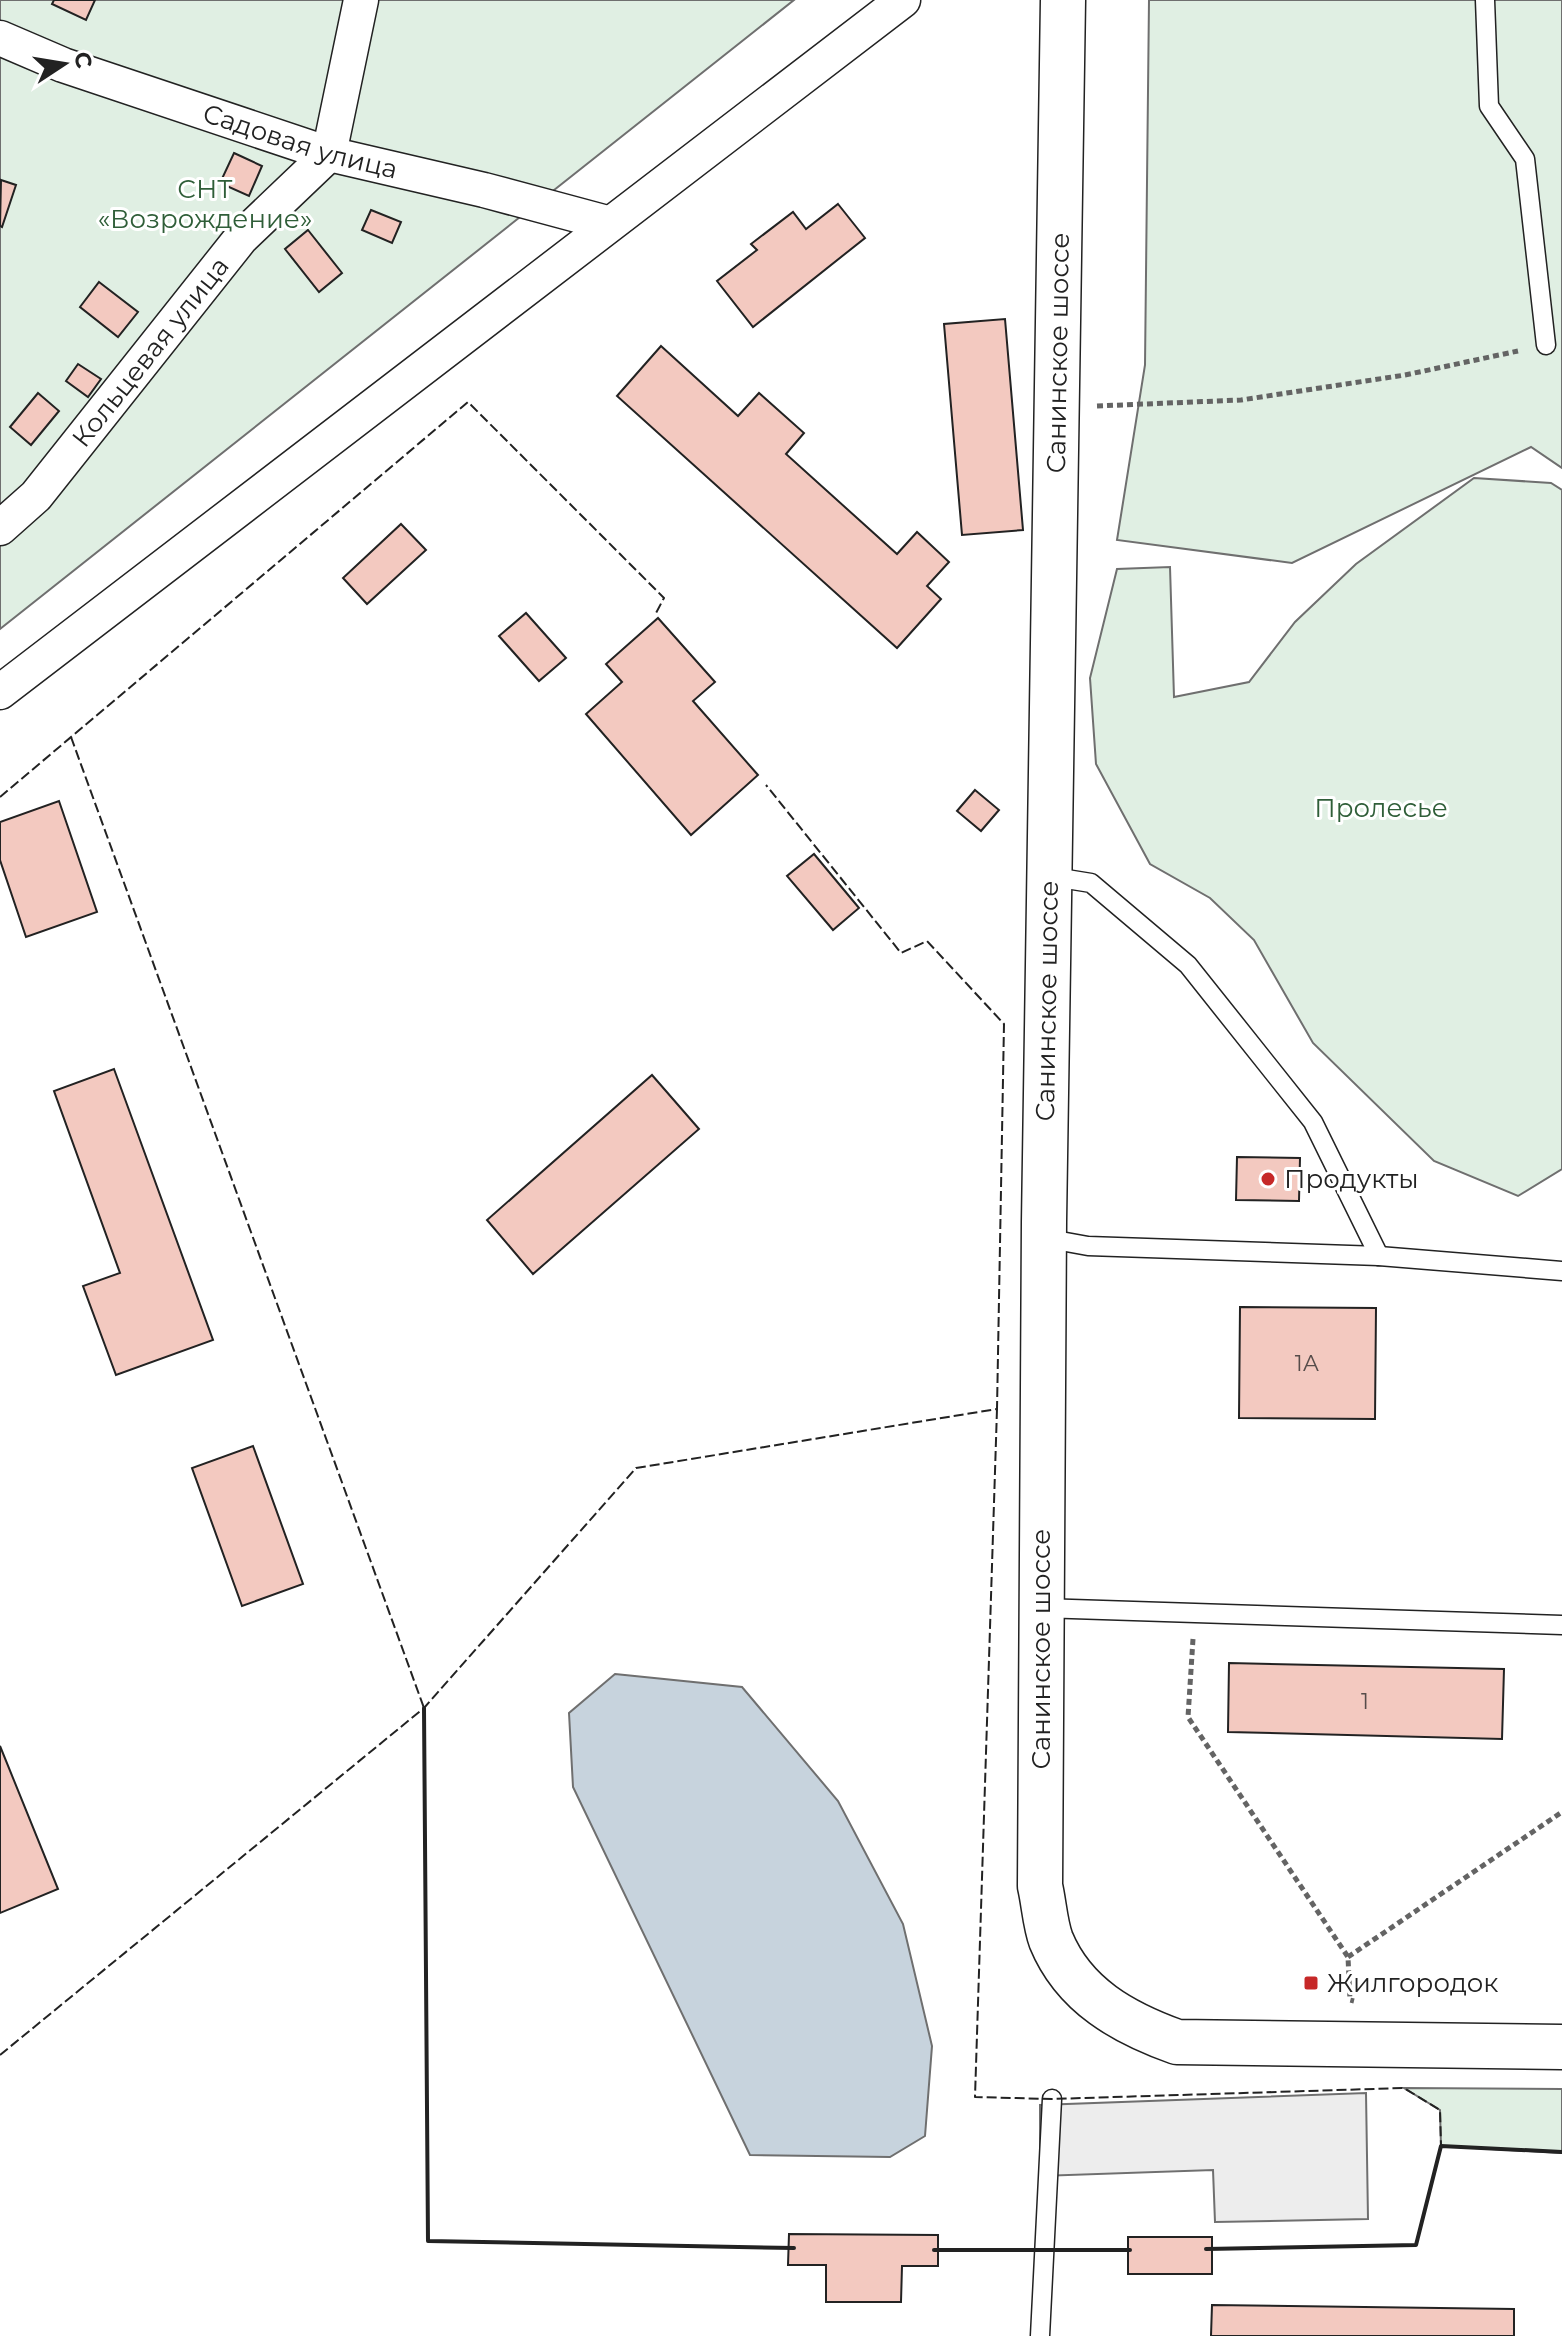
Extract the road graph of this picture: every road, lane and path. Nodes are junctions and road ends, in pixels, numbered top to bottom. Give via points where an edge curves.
1 (361, 0) edge
2 (903, 0) edge
3 (1063, 0) edge
4 (1485, 0) edge
5 (0, 38) edge
6 (329, 154) junction
7 (607, 223) junction
8 (1546, 345) joint
9 (1057, 408) junction
10 (0, 528) edge
11 (0, 692) edge
12 (1048, 876) junction
13 (1044, 1238) junction
14 (1379, 1256) junction
15 (1562, 1271) edge
16 (1041, 1608) junction
17 (1196, 1612) junction
18 (1562, 1625) edge
19 (1562, 1812) edge
20 (1348, 1957) junction
21 (1362, 2002) dead end
22 (1562, 2047) edge
23 (1052, 2099) dead end
24 (1040, 2336) edge

1 - 6 street
2 - 7 street
3 - 9 street, Санинское шоссе
4 - 8 lane via 1489,106 1525,159
5 - 6 street, Садовая улица via 63,65
6 - 7 street, Садовая улица
6 - 10 street, Кольцевая улица via 241,238 36,496
7 - 11 street
8 - 9 path via 1405,375 1241,400
9 - 12 street, Санинское шоссе
12 - 13 street, Санинское шоссе
12 - 14 lane via 1091,883 1188,965 1313,1122
13 - 14 lane via 1088,1246
13 - 16 street, Санинское шоссе
14 - 15 lane
16 - 17 lane
16 - 22 street, Санинское шоссе via 1040,1886 1051,1941 1084,1992 1131,2026 1177,2042
17 - 18 lane
17 - 20 path via 1188,1717
19 - 20 path
20 - 21 path via 1350,2000
23 - 24 lane

